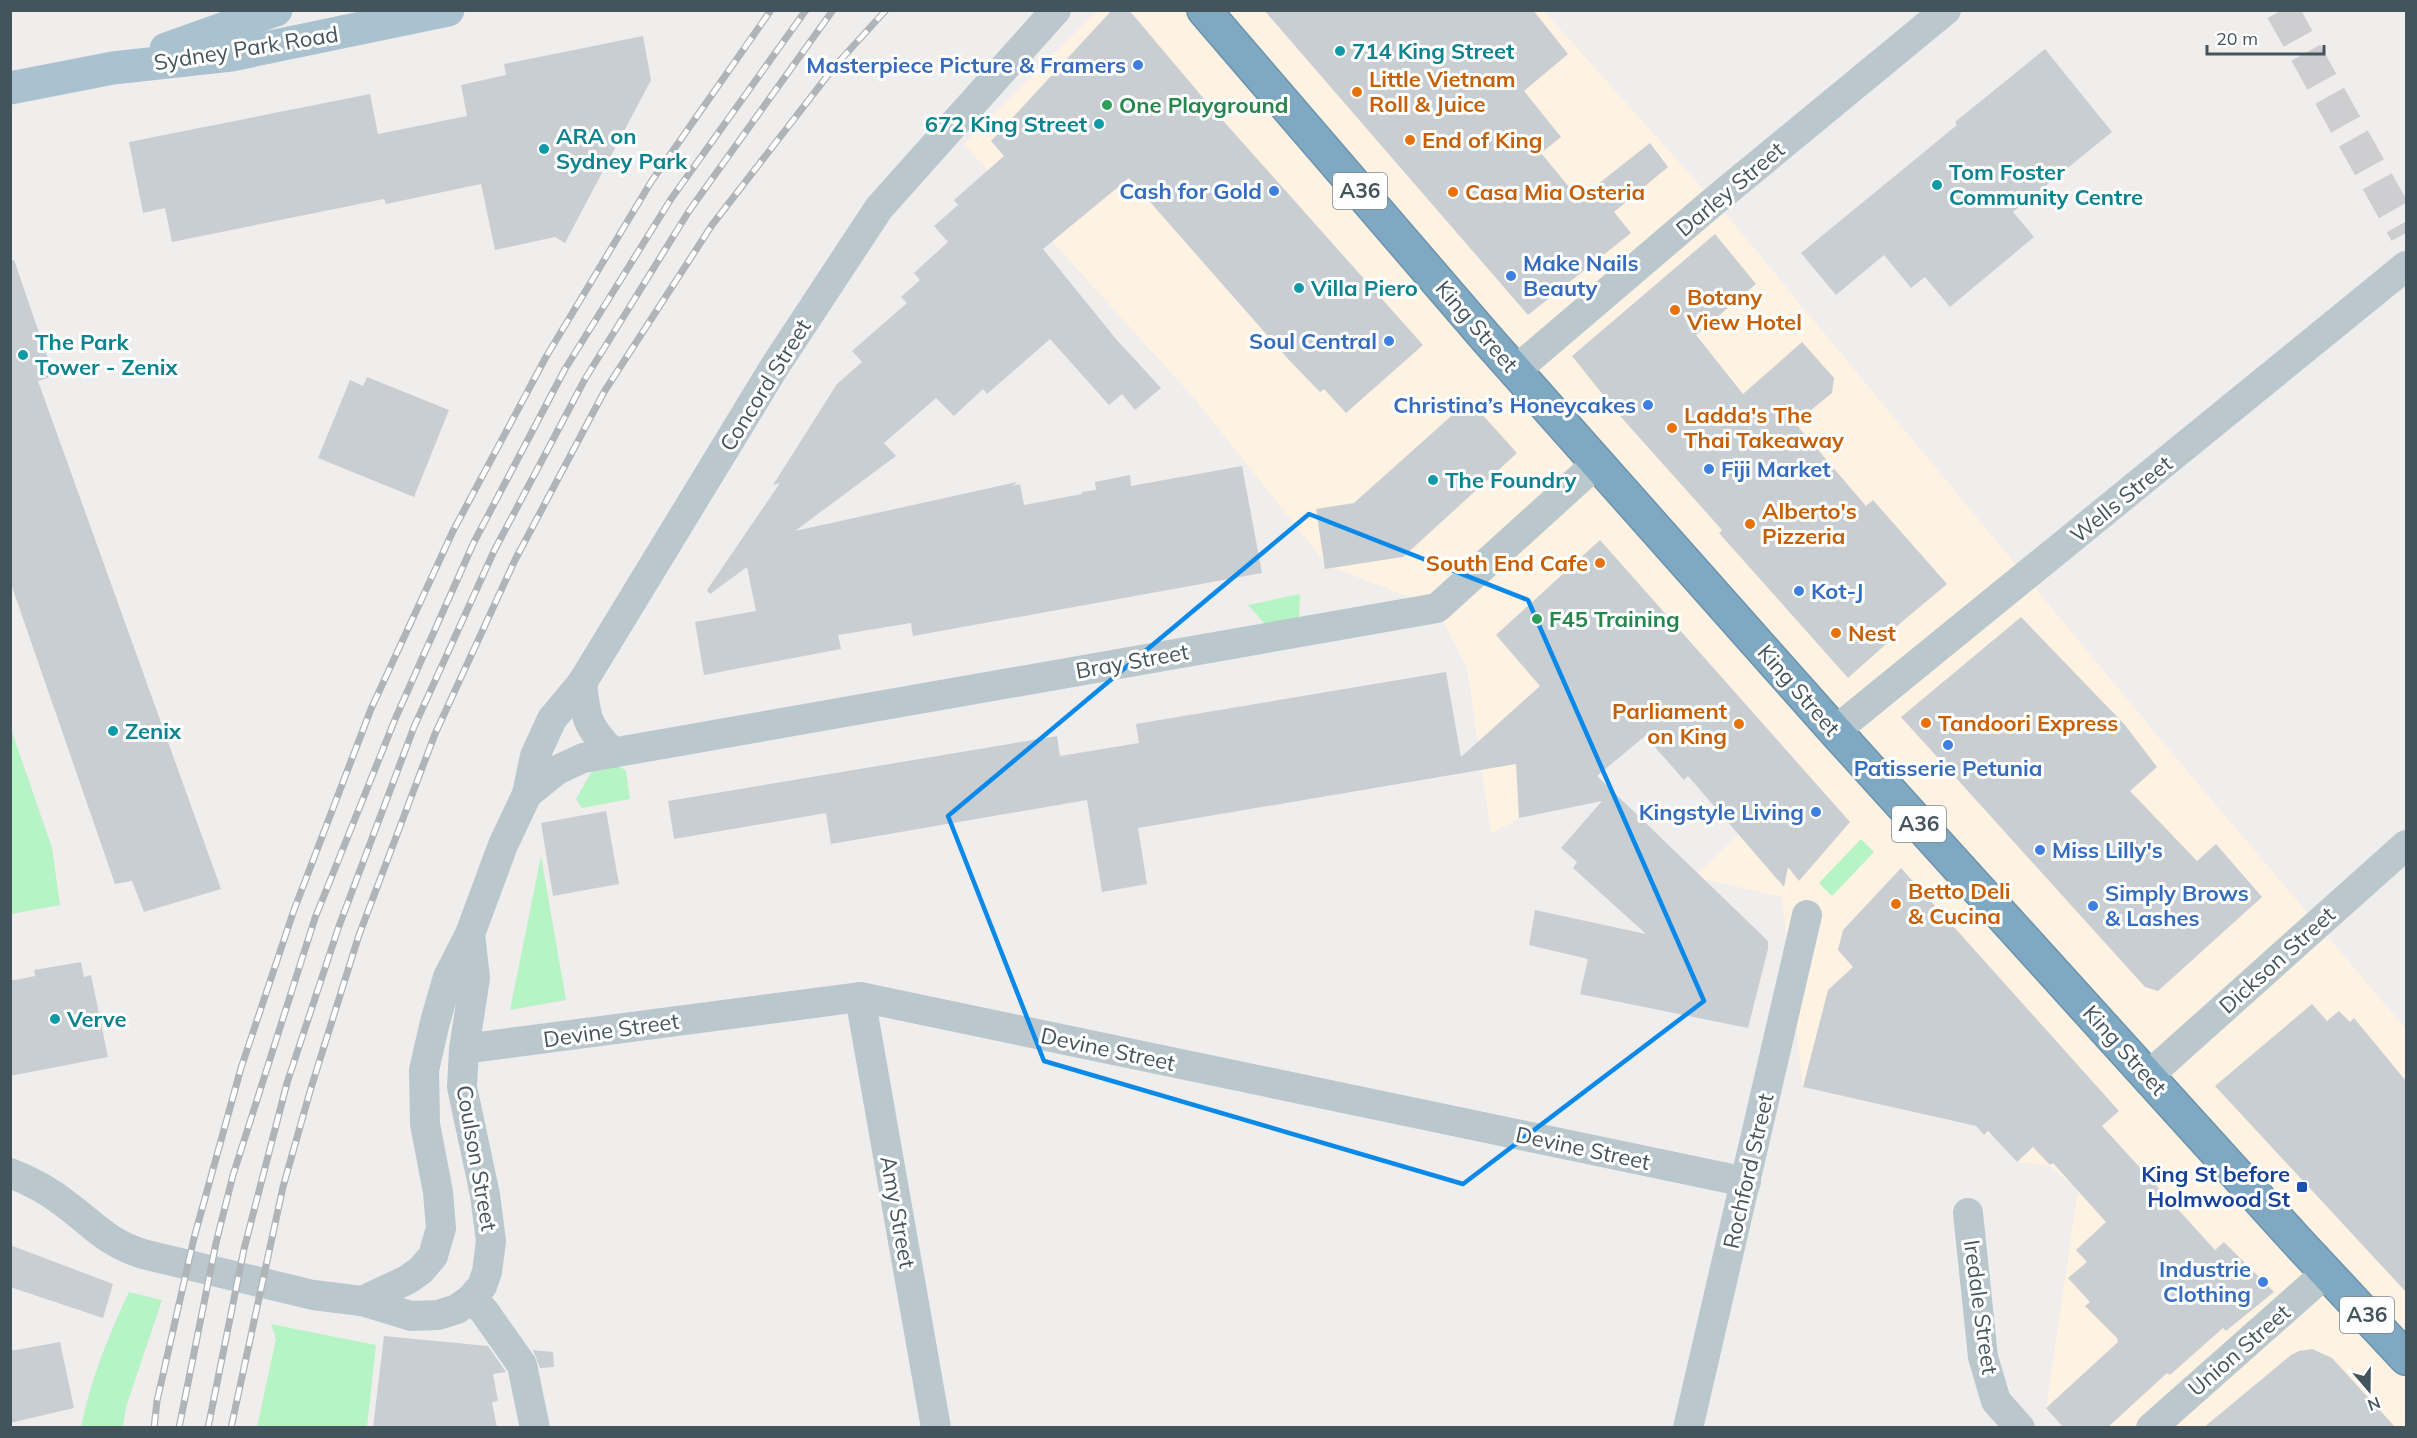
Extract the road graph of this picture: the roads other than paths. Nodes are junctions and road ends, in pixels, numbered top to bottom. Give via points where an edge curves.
1 (276, 10) edge
2 (448, 10) edge
3 (1056, 10) edge
4 (1204, 10) edge
5 (1946, 10) edge
6 (113, 68) junction
7 (10, 88) edge
8 (2406, 266) edge
9 (1516, 370) junction
10 (1597, 463) junction
11 (582, 683) junction
12 (1834, 731) junction
13 (613, 753) junction
14 (527, 794) junction
15 (2406, 845) edge
16 (1807, 915) dead end
17 (470, 934) junction
18 (860, 997) junction
19 (464, 1049) junction
20 (2148, 1076) junction
21 (10, 1173) edge
22 (1746, 1182) junction
23 (1968, 1213) dead end
24 (2327, 1272) junction
25 (471, 1299) junction
26 (362, 1302) junction
27 (2406, 1358) edge
28 (535, 1428) edge
29 (936, 1428) edge
30 (1688, 1428) edge
31 (2020, 1428) edge
32 (2151, 1428) edge

1 - 6 main road, Sydney Park Road
2 - 6 main road, Sydney Park Road via 231,55
3 - 11 street, Concord Street via 879,208 775,366
4 - 9 highway, King Street / A36
5 - 9 street, Darley Street
6 - 7 main road, Sydney Park Road
8 - 12 street, Wells Street
9 - 10 highway, King Street / A36
10 - 12 highway, King Street / A36
10 - 13 street, Bray Street via 1437,608
11 - 13 street via 586,719
11 - 14 street, Concord Street via 552,719 535,756
12 - 20 highway, King Street / A36
13 - 14 street, Bray Street via 569,762
14 - 17 street, Coulson Street
15 - 20 street, Dickson Street
16 - 22 street, Rochford Street
17 - 19 street, Coulson Street via 476,978
17 - 26 street, Coulson Street via 448,977 424,1070 425,1124 441,1228 438,1239 433,1256 421,1270
18 - 19 street, Devine Street
18 - 22 street, Devine Street
18 - 29 street, Amy Street
19 - 25 street, Coulson Street via 462,1087 491,1241 482,1287
20 - 24 highway, King Street / A36
21 - 26 street via 58,1199 123,1247 313,1294
22 - 30 street, Rochford Street
23 - 31 street, Iredale Street via 1983,1357 1996,1401
24 - 27 highway, King Street / A36
24 - 32 street, Union Street
25 - 26 street via 457,1309 420,1316
25 - 28 street via 522,1365

